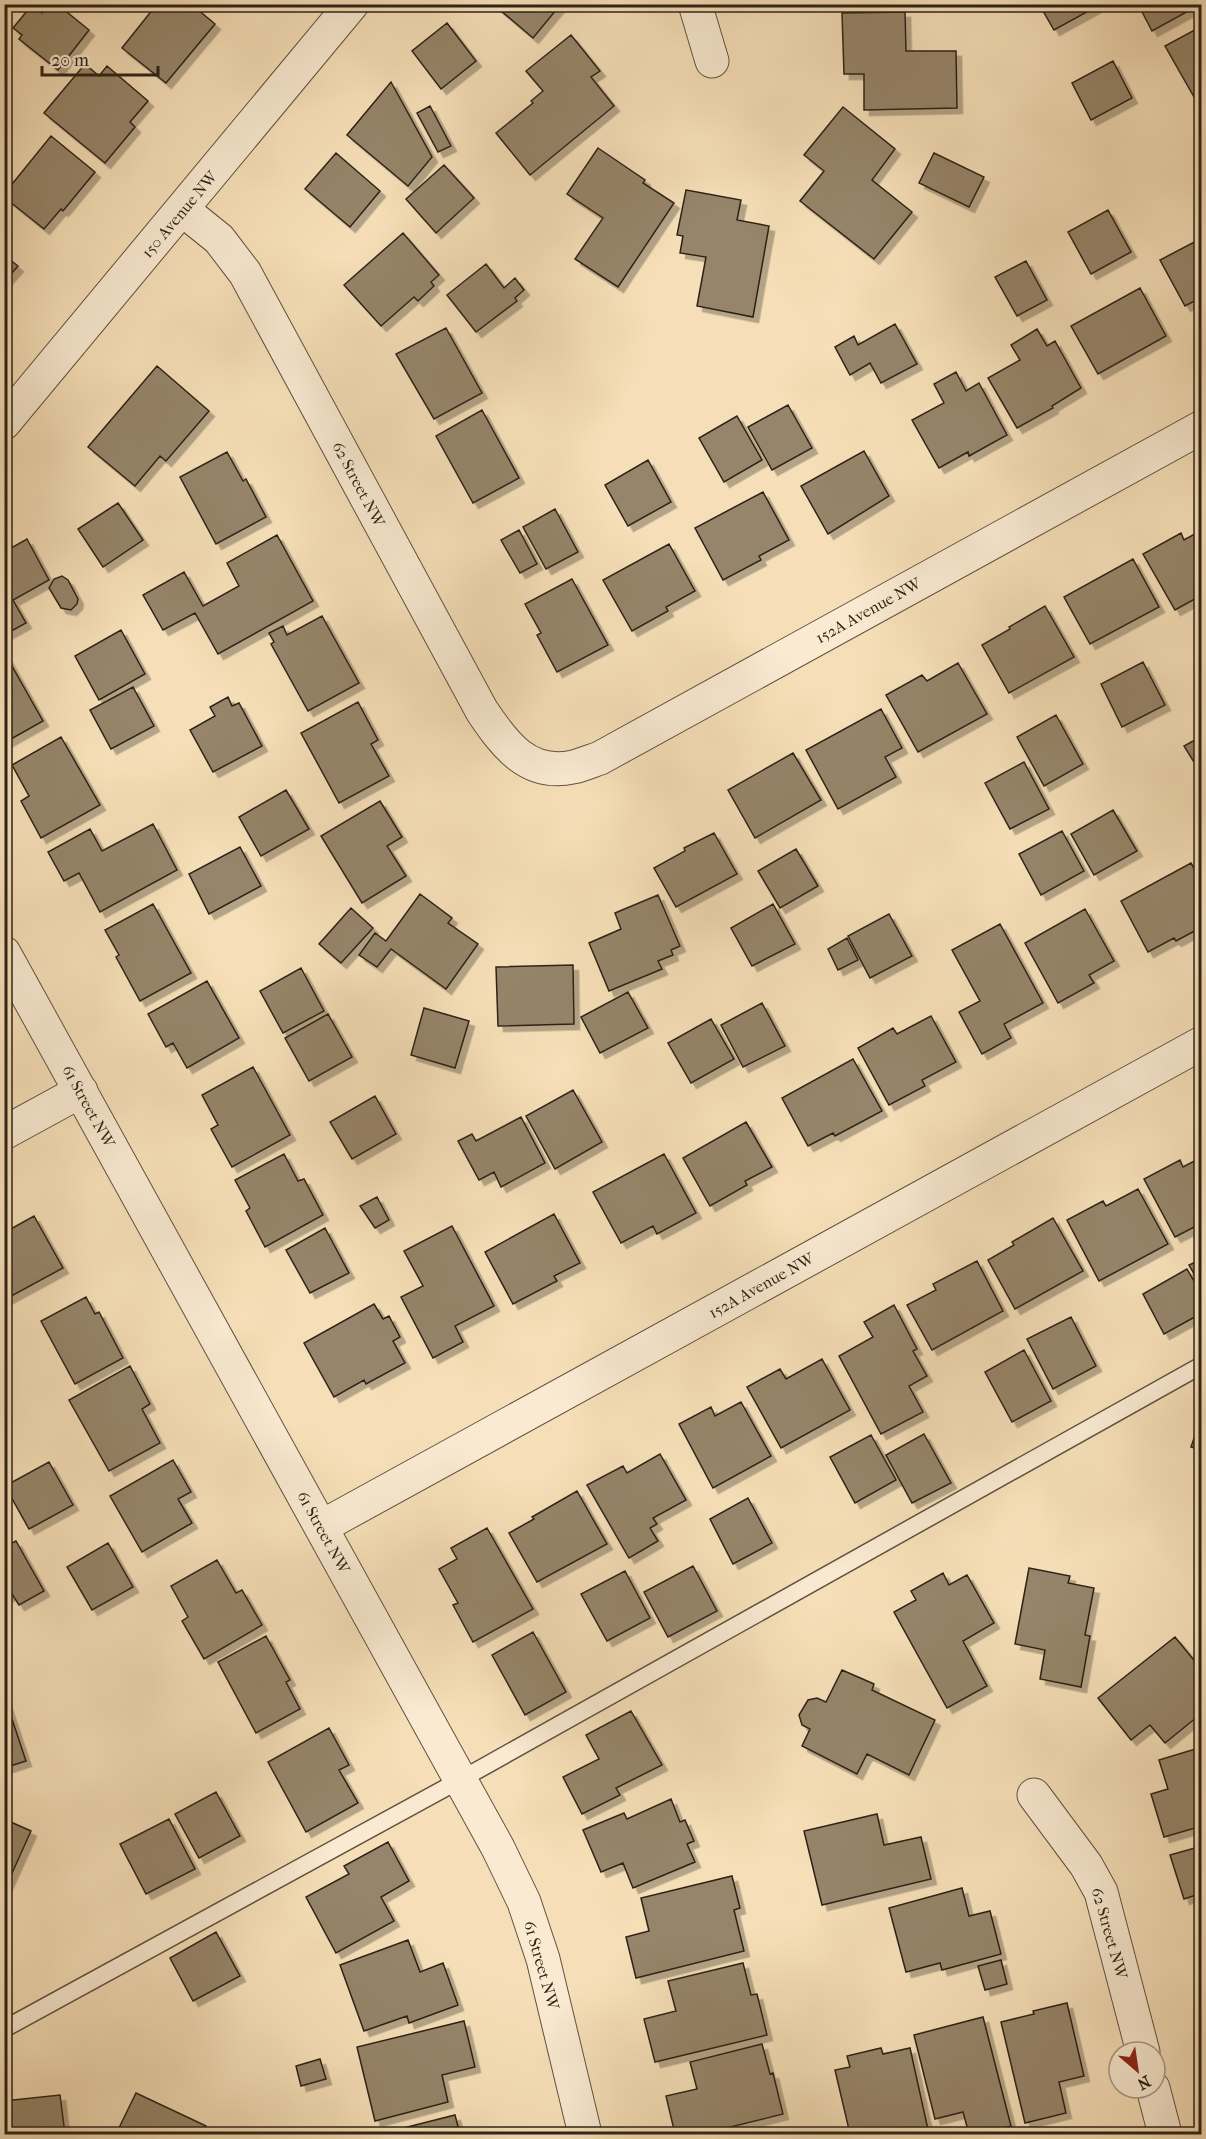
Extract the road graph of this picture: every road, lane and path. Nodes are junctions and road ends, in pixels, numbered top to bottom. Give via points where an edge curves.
1 (352, 4) edge
2 (694, 4) edge
3 (712, 61) dead end
4 (183, 210) junction
5 (4, 423) edge
6 (1202, 427) edge
7 (528, 762) joint
8 (4, 953) edge
9 (1202, 1043) edge
10 (81, 1091) junction
11 (4, 1133) edge
12 (1202, 1365) edge
13 (321, 1527) junction
14 (460, 1780) junction
15 (1034, 1794) dead end
16 (4, 2029) edge
17 (1140, 2040) edge
18 (1156, 2100) edge
19 (585, 2134) edge
20 (1165, 2134) edge

1 - 4 street, 150 Avenue NW
2 - 3 street
4 - 5 street, 150 Avenue NW
4 - 7 street, 62 Street NW via 219,238 245,273 482,711 508,747
6 - 7 street, 152A Avenue NW via 600,758 571,768 549,768
8 - 10 street, 61 Street NW
9 - 13 street, 152A Avenue NW
10 - 11 street
10 - 13 street, 61 Street NW
12 - 14 lane
13 - 14 street, 61 Street NW
14 - 16 lane
14 - 19 street, 61 Street NW via 524,1902 543,1959
15 - 17 street, 62 Street NW via 1101,1892
18 - 20 street

